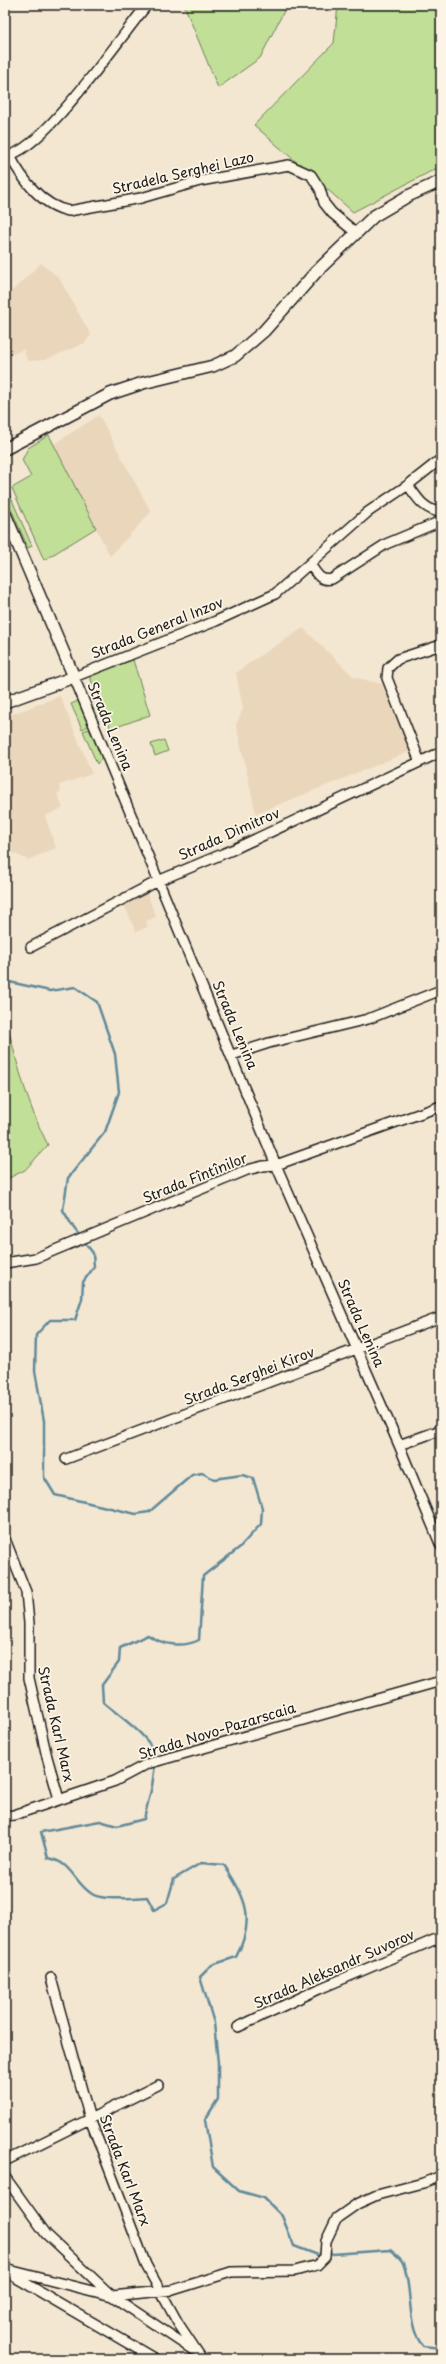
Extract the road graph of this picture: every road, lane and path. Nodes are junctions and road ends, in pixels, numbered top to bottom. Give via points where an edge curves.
1 (147, 5) edge
2 (8, 155) edge
3 (441, 182) edge
4 (355, 232) junction
5 (5, 449) edge
6 (441, 459) edge
7 (408, 485) junction
8 (441, 512) edge
9 (5, 514) edge
10 (441, 521) edge
11 (310, 564) junction
12 (441, 645) edge
13 (74, 677) junction
14 (5, 702) edge
15 (441, 752) edge
16 (420, 762) junction
17 (158, 881) junction
18 (30, 948) dead end
19 (441, 990) edge
20 (232, 1055) junction
21 (441, 1106) edge
22 (276, 1165) junction
23 (5, 1263) edge
24 (441, 1317) edge
25 (355, 1349) junction
26 (441, 1430) edge
27 (399, 1445) junction
28 (66, 1459) dead end
29 (5, 1539) edge
30 (441, 1546) edge
31 (441, 1681) edge
32 (59, 1799) junction
33 (5, 1816) edge
34 (441, 1937) edge
35 (51, 1978) dead end
36 (238, 2027) dead end
37 (158, 2086) dead end
38 (90, 2119) junction
39 (5, 2161) edge
40 (441, 2176) edge
41 (5, 2177) edge
42 (5, 2270) edge
43 (161, 2291) junction
44 (112, 2296) junction
45 (200, 2356) edge
46 (155, 2359) edge

1 - 2 street via 56,119 29,146
2 - 4 street, Stradela Serghei Lazo via 26,182 59,209 69,211 141,198 200,181 289,165 311,175 320,189 324,203
3 - 4 main road via 389,206
4 - 5 main road via 264,331 235,356 213,366 110,394
6 - 7 street, Strada General Inzov
7 - 8 street via 420,503 431,511
7 - 11 street, Strada General Inzov via 368,512
9 - 13 main road, Strada Lenina
10 - 11 street via 386,544 332,579 320,578
11 - 13 street, Strada General Inzov via 284,588 266,600
12 - 16 street via 393,661 388,668 387,678
13 - 14 main road, Strada General Inzov
13 - 17 street, Strada Lenina
15 - 16 street, Strada Dimitrov
16 - 17 street, Strada Dimitrov via 232,850
17 - 18 street, Strada Dimitrov
17 - 20 street, Strada Lenina
19 - 20 street via 368,1019
20 - 22 street, Strada Lenina
21 - 22 street, Strada Fîntînilor
22 - 23 street, Strada Fîntînilor via 247,1170 36,1258
22 - 25 street, Strada Lenina
24 - 25 street, Strada Serghei Kirov
25 - 27 street, Strada Lenina
25 - 28 street, Strada Serghei Kirov
26 - 27 street
27 - 30 street, Strada Lenina
29 - 32 street, Strada Karl Marx via 26,1592 29,1678
31 - 32 street, Strada Novo-Pazarscaia via 166,1758 147,1764 115,1781
32 - 33 street, Strada Novo-Pazarscaia
34 - 36 street, Strada Aleksandr Suvorov
35 - 38 street, Strada Karl Marx
37 - 38 street
38 - 39 street
38 - 43 street, Strada Karl Marx via 146,2265
40 - 43 street via 377,2195 357,2204 338,2218 326,2241 325,2257 317,2265 295,2271 231,2272 190,2286
41 - 44 street via 46,2234
42 - 44 street
42 - 46 street
43 - 44 street
43 - 45 street, Strada Karl Marx
44 - 45 street

